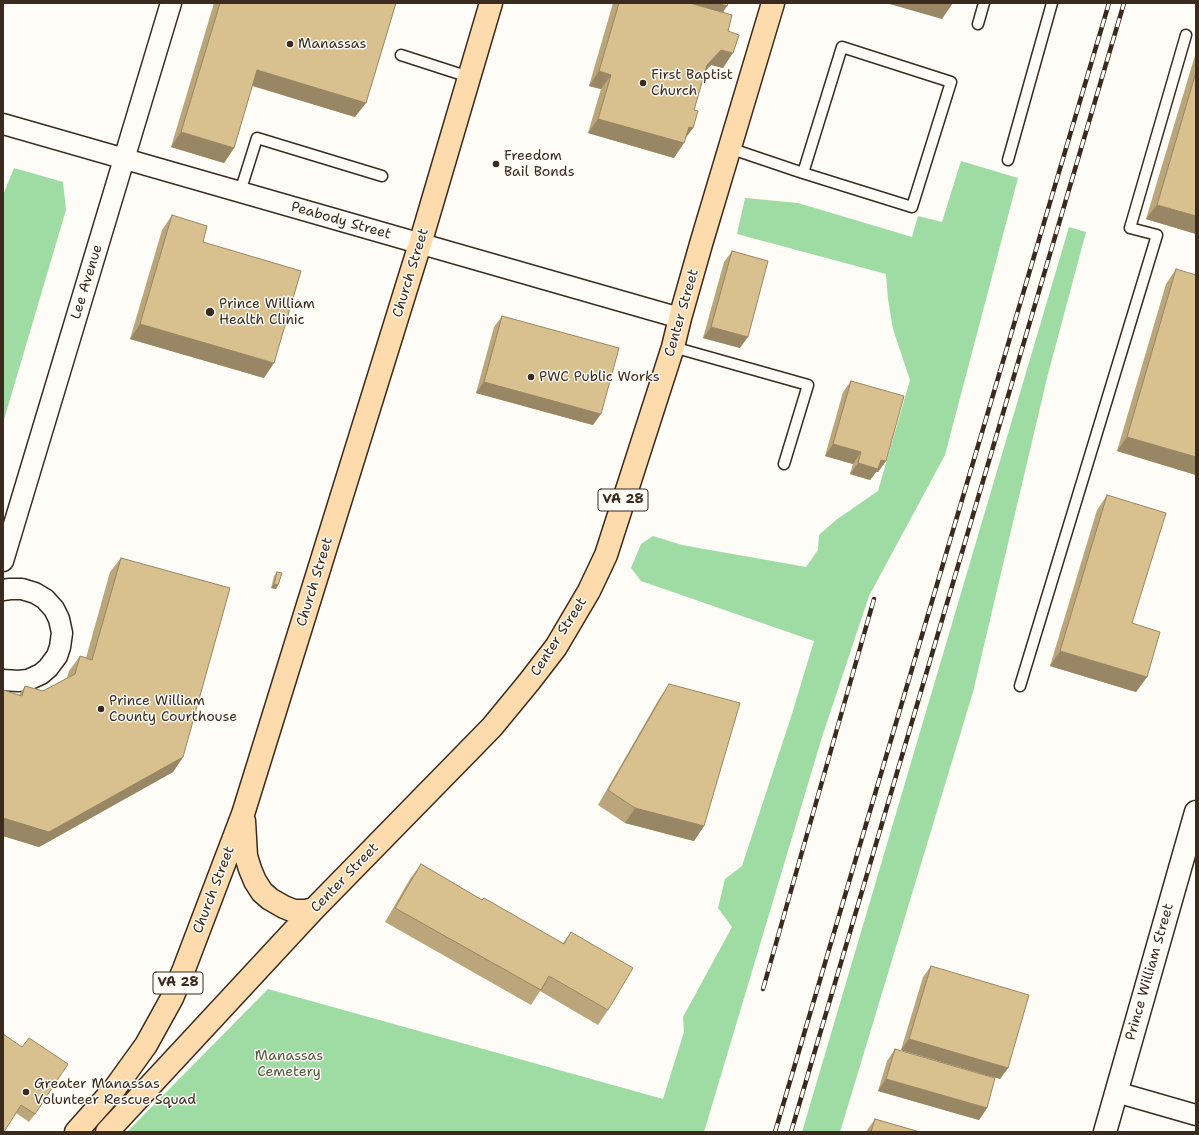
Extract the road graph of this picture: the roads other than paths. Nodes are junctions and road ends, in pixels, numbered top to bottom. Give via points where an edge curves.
1 (171, 3) edge
2 (491, 3) edge
3 (773, 3) edge
4 (984, 3) edge
5 (1052, 3) edge
6 (978, 24) dead end
7 (1186, 35) dead end
8 (401, 55) dead end
9 (469, 76) junction
10 (3, 124) edge
11 (729, 148) junction
12 (124, 158) junction
13 (1008, 160) dead end
14 (803, 173) junction
15 (382, 176) dead end
16 (240, 192) junction
17 (420, 244) junction
18 (680, 318) junction
19 (673, 347) junction
20 (784, 464) dead end
21 (3, 562) edge
22 (3, 590) edge
23 (3, 680) edge
24 (1020, 686) dead end
25 (1196, 812) edge
26 (243, 814) junction
27 (314, 909) junction
28 (1116, 1092) junction
29 (1196, 1115) edge
30 (76, 1132) edge
31 (107, 1132) edge
32 (1105, 1132) edge

1 - 12 street, Lee Avenue
2 - 9 highway, Church Street / VA 28
3 - 11 highway, Center Street / VA 28
4 - 6 lane
5 - 13 lane
7 - 24 lane via 1130,228 1157,235
8 - 9 lane
9 - 17 highway, Church Street / VA 28
10 - 12 street, Peabody Street
11 - 14 lane
11 - 18 highway, Center Street / VA 28
12 - 16 street, Peabody Street
12 - 21 street, Lee Avenue
14 - 14 lane via 842,47 951,82 912,207
15 - 16 lane via 257,138
16 - 17 street, Peabody Street
17 - 18 street, Peabody Street
17 - 26 highway, Church Street / VA 28
18 - 19 highway, Center Street / VA 28
19 - 20 lane via 808,385
19 - 27 highway, Center Street / VA 28 via 606,555 589,591 556,647 492,728
22 - 23 street via 22,589 45,599 59,619 62,633 57,656 41,674 28,680
25 - 28 street, Prince William Street
26 - 27 highway via 246,856 255,882 262,892 294,911
26 - 30 highway, Church Street / VA 28 via 172,998 146,1045 115,1088
27 - 31 highway, Center Street / VA 28
28 - 29 street
28 - 32 street, Prince William Street

